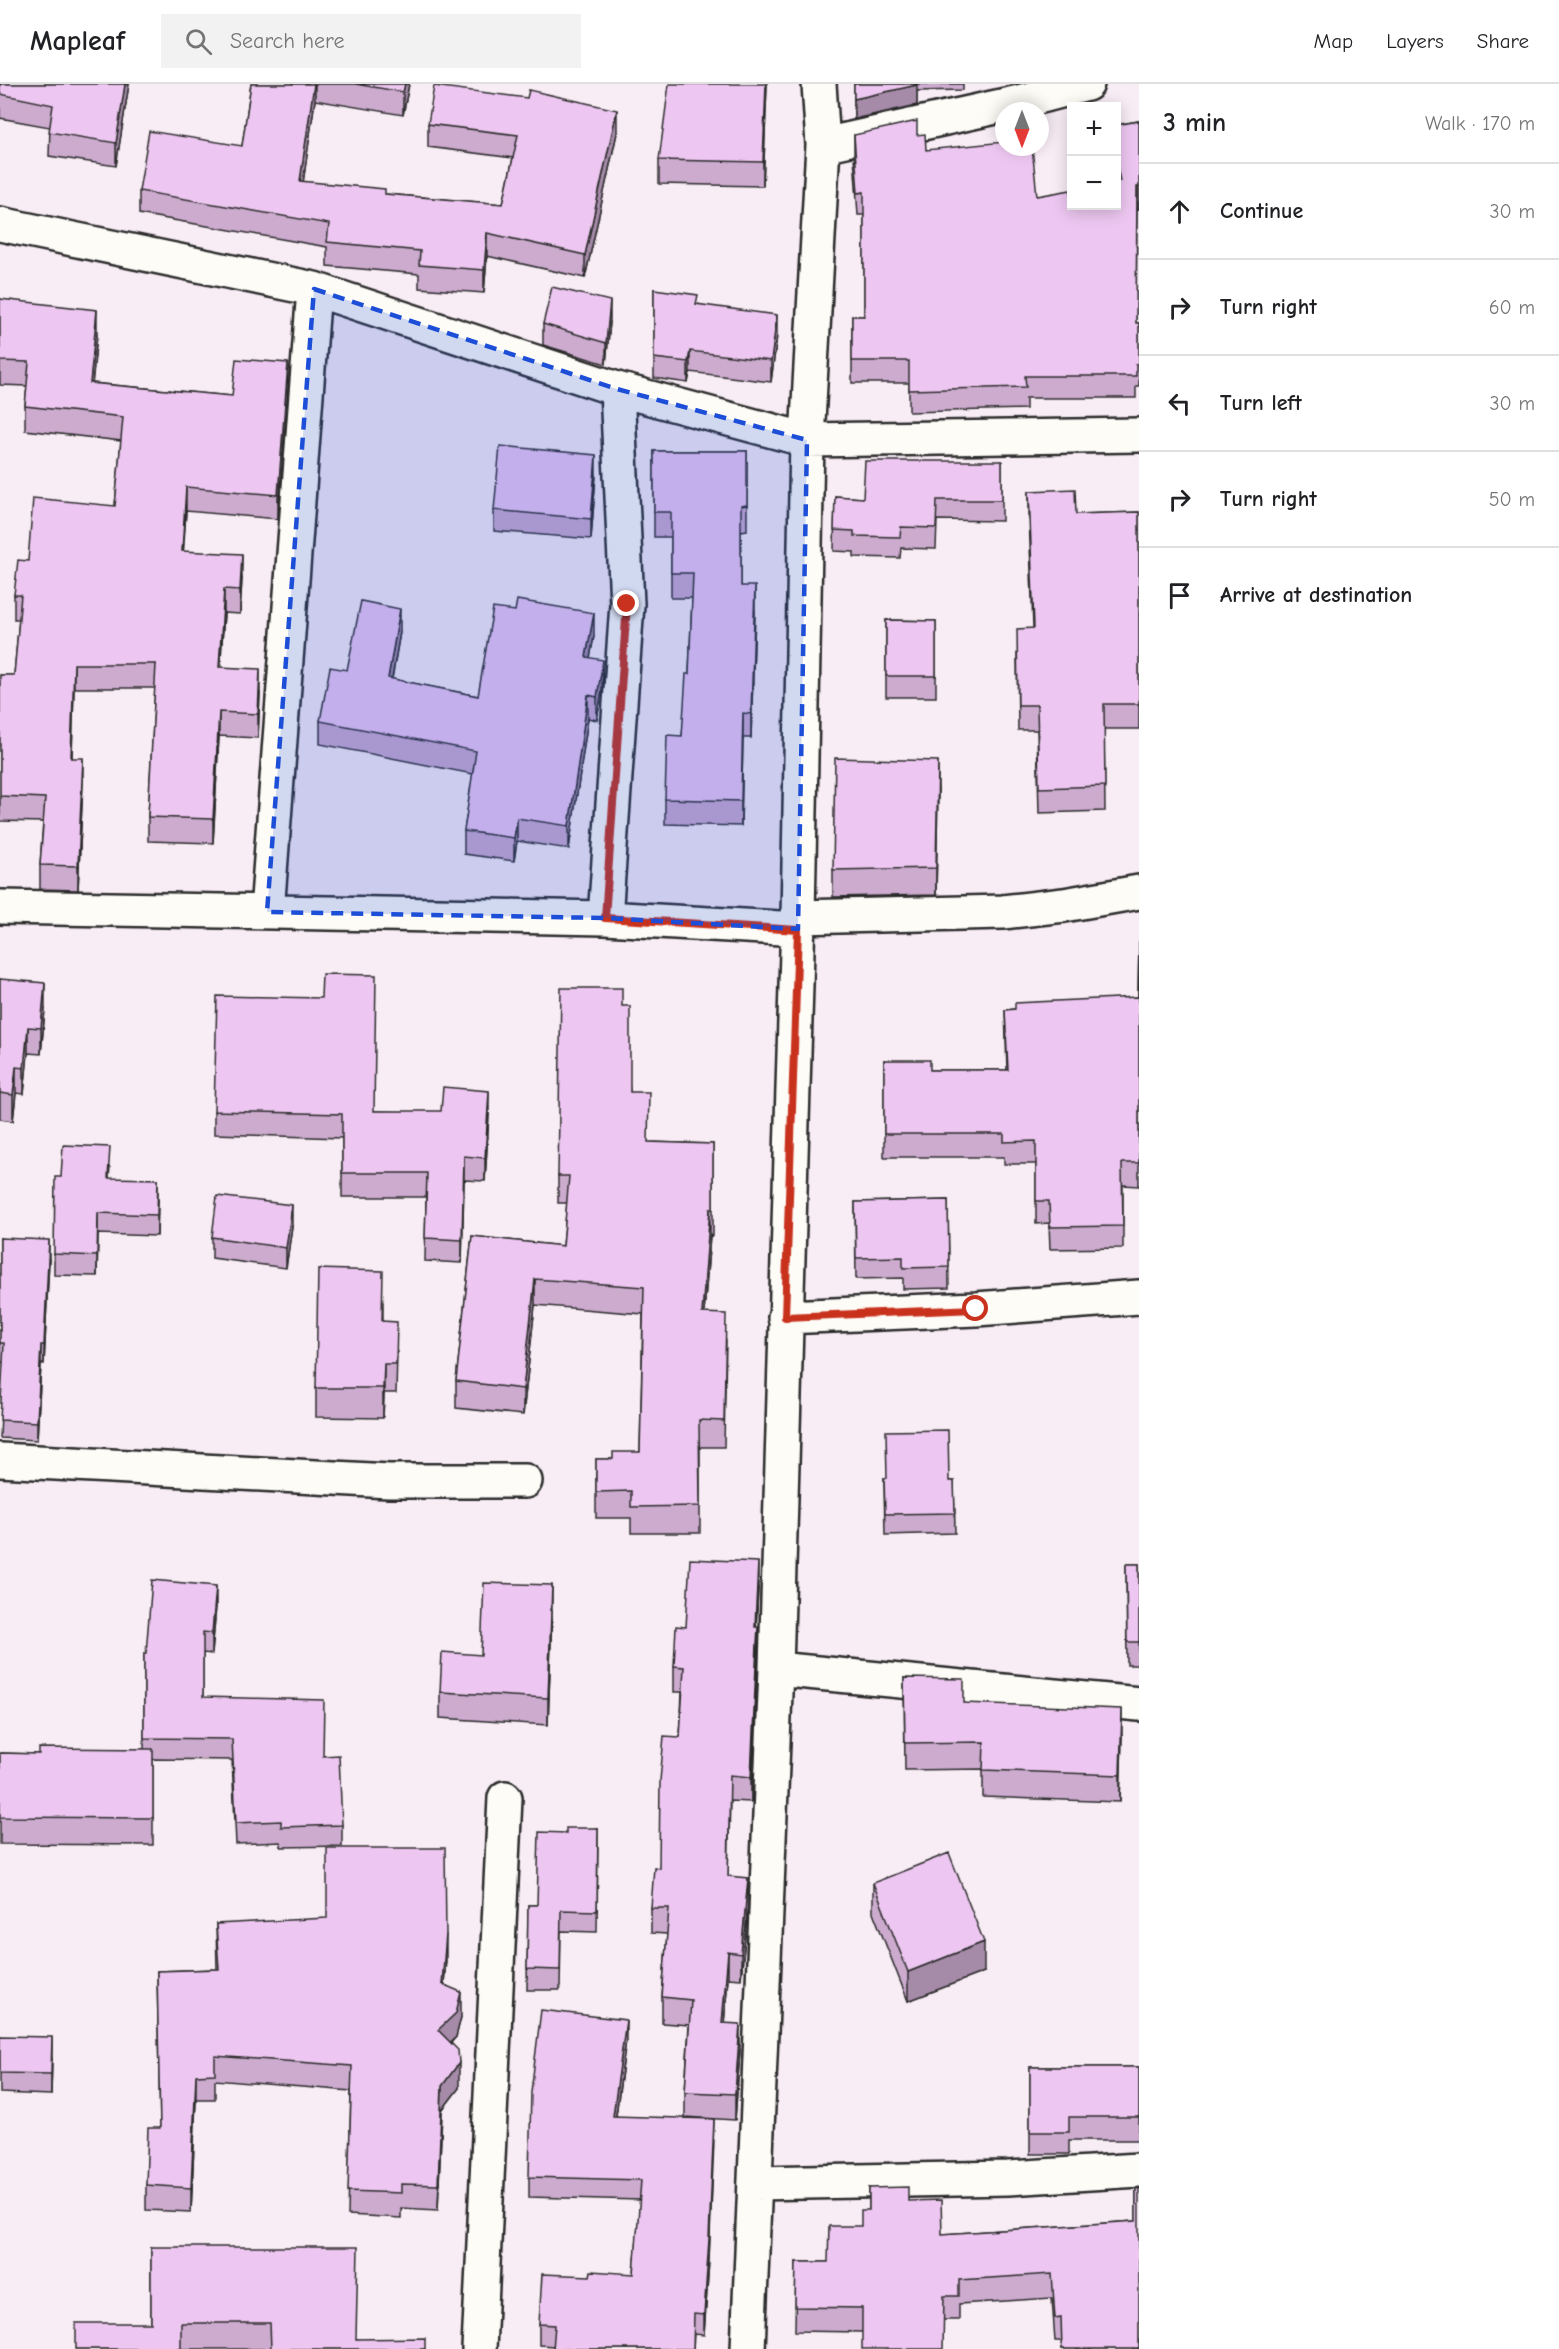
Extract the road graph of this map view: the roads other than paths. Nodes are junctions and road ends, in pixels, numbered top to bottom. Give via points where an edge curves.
1 (819, 84) edge
2 (1087, 84) edge
3 (823, 145) junction
4 (0, 224) edge
5 (314, 289) junction
6 (617, 389) junction
7 (1139, 435) edge
8 (807, 440) junction
9 (1139, 892) edge
10 (0, 907) edge
11 (267, 912) junction
12 (605, 918) junction
13 (798, 923) junction
14 (1139, 1298) edge
15 (785, 1317) junction
16 (0, 1460) edge
17 (525, 1481) dead end
18 (776, 1669) junction
19 (1139, 1704) edge
20 (505, 1798) dead end
21 (1139, 2170) edge
22 (756, 2183) junction
23 (479, 2349) edge
24 (748, 2349) edge

1 - 3 street
2 - 3 street
3 - 8 street
4 - 5 street
5 - 6 street
5 - 11 street
6 - 8 street
6 - 12 street via 627,604
7 - 8 street
8 - 13 street
9 - 13 street via 1003,912
10 - 11 street
11 - 12 street
12 - 13 street
13 - 15 street
14 - 15 street
15 - 18 street
16 - 17 street via 389,1481
18 - 19 street
18 - 22 street
20 - 23 street
21 - 22 street via 1008,2178
22 - 24 street

